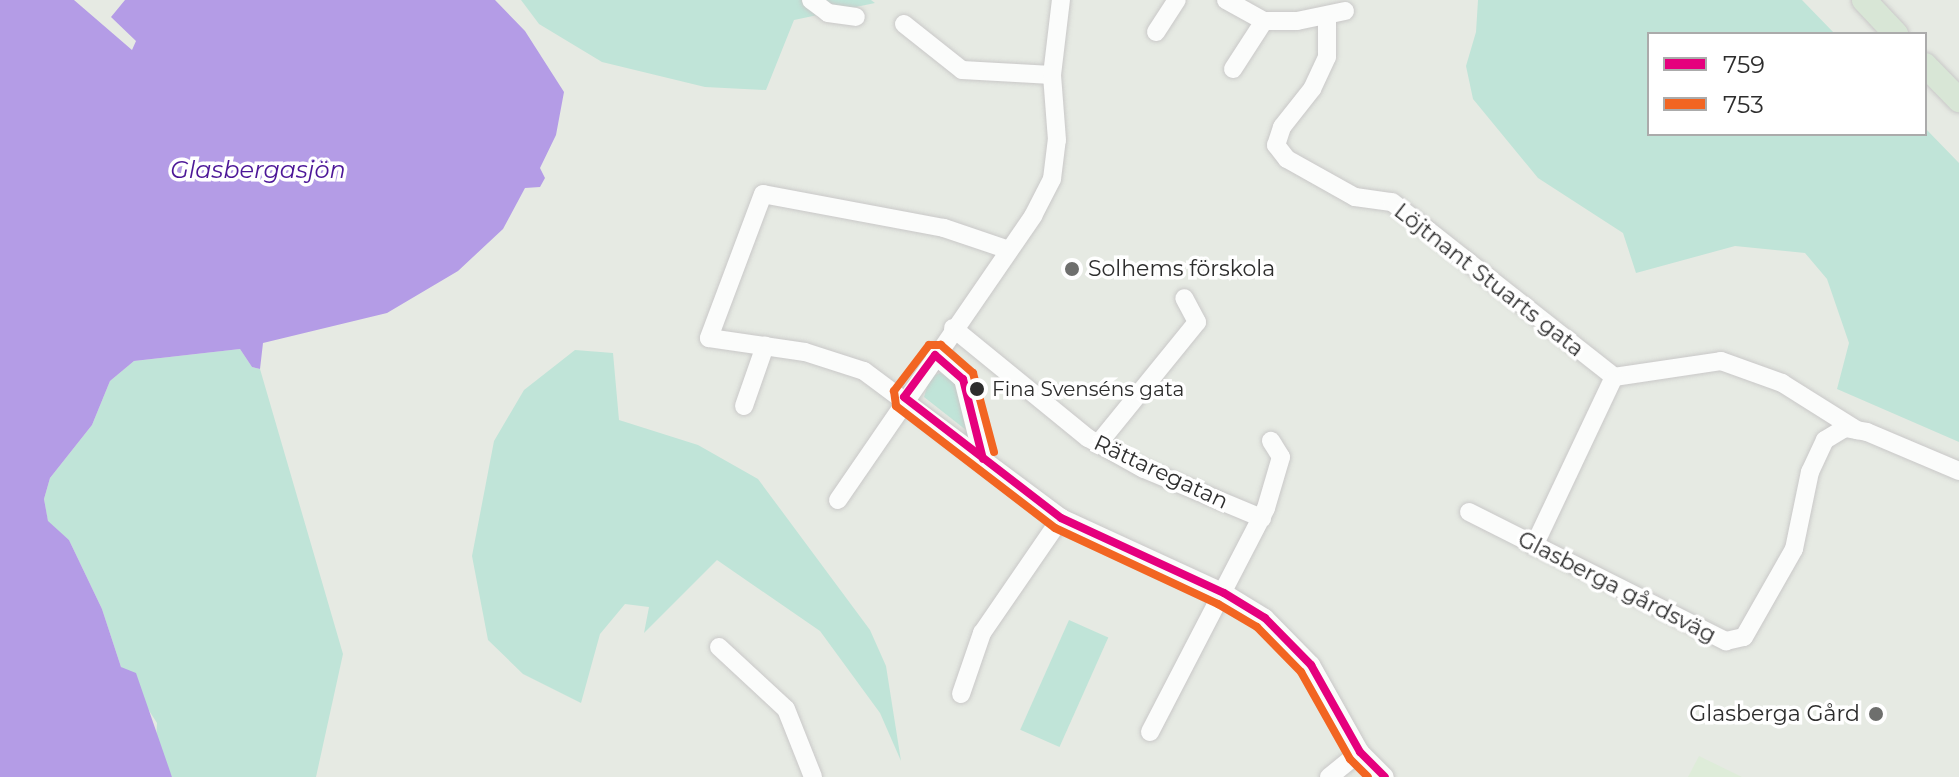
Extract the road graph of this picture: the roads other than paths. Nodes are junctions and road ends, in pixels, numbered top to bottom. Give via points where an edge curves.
1 (811, 0) edge
2 (1061, 0) edge
3 (1177, 0) edge
4 (1226, 0) edge
5 (1864, 0) edge
6 (856, 17) dead end
7 (1264, 21) junction
8 (904, 24) dead end
9 (1156, 32) dead end
10 (1894, 32) edge
11 (1927, 67) edge
12 (1233, 69) dead end
13 (1052, 75) junction
14 (1959, 100) edge
15 (1009, 250) junction
16 (1184, 298) dead end
17 (953, 328) junction
18 (765, 346) junction
19 (935, 355) junction
20 (1614, 377) junction
21 (904, 397) junction
22 (744, 406) dead end
23 (1857, 430) junction
24 (1271, 441) dead end
25 (1098, 444) junction
26 (983, 459) junction
27 (1959, 471) edge
28 (838, 500) dead end
29 (1469, 512) dead end
30 (1061, 518) junction
31 (1262, 518) junction
32 (1534, 546) junction
33 (1224, 593) junction
34 (719, 647) dead end
35 (961, 694) dead end
36 (1150, 732) dead end
37 (1360, 752) junction
38 (813, 777) edge
39 (1329, 777) edge
40 (1385, 777) edge

1 - 6 street via 828,13
2 - 13 street
3 - 9 street
4 - 7 street
5 - 10 main road
7 - 12 street
7 - 20 street, Löjtnant Stuarts gata via 1336,14 1327,57 1312,89 1282,127 1276,145 1287,159 1355,197 1392,202
8 - 13 street via 962,70
11 - 14 main road
13 - 15 street via 1057,140 1052,179
15 - 17 street
15 - 18 street via 914,221 763,194 709,338
16 - 25 street via 1197,322
17 - 19 street
17 - 25 street, Rättaregatan
18 - 21 street via 845,364
18 - 22 street
19 - 21 street
19 - 26 street via 963,379
20 - 23 street via 1721,361 1782,383
20 - 32 street
21 - 26 street
21 - 28 street
23 - 27 street
23 - 32 street, Glasberga gårdsväg via 1845,428 1825,440 1810,472 1794,549 1744,637 1726,641 1708,636
24 - 31 street via 1281,457
25 - 31 street, Rättaregatan via 1154,474
26 - 30 street
29 - 32 street, Glasberga gårdsväg
30 - 33 street
30 - 35 street via 982,633
31 - 33 street
33 - 36 street
33 - 37 street via 1265,618 1311,665
34 - 38 street via 786,709
37 - 39 street
37 - 40 street

